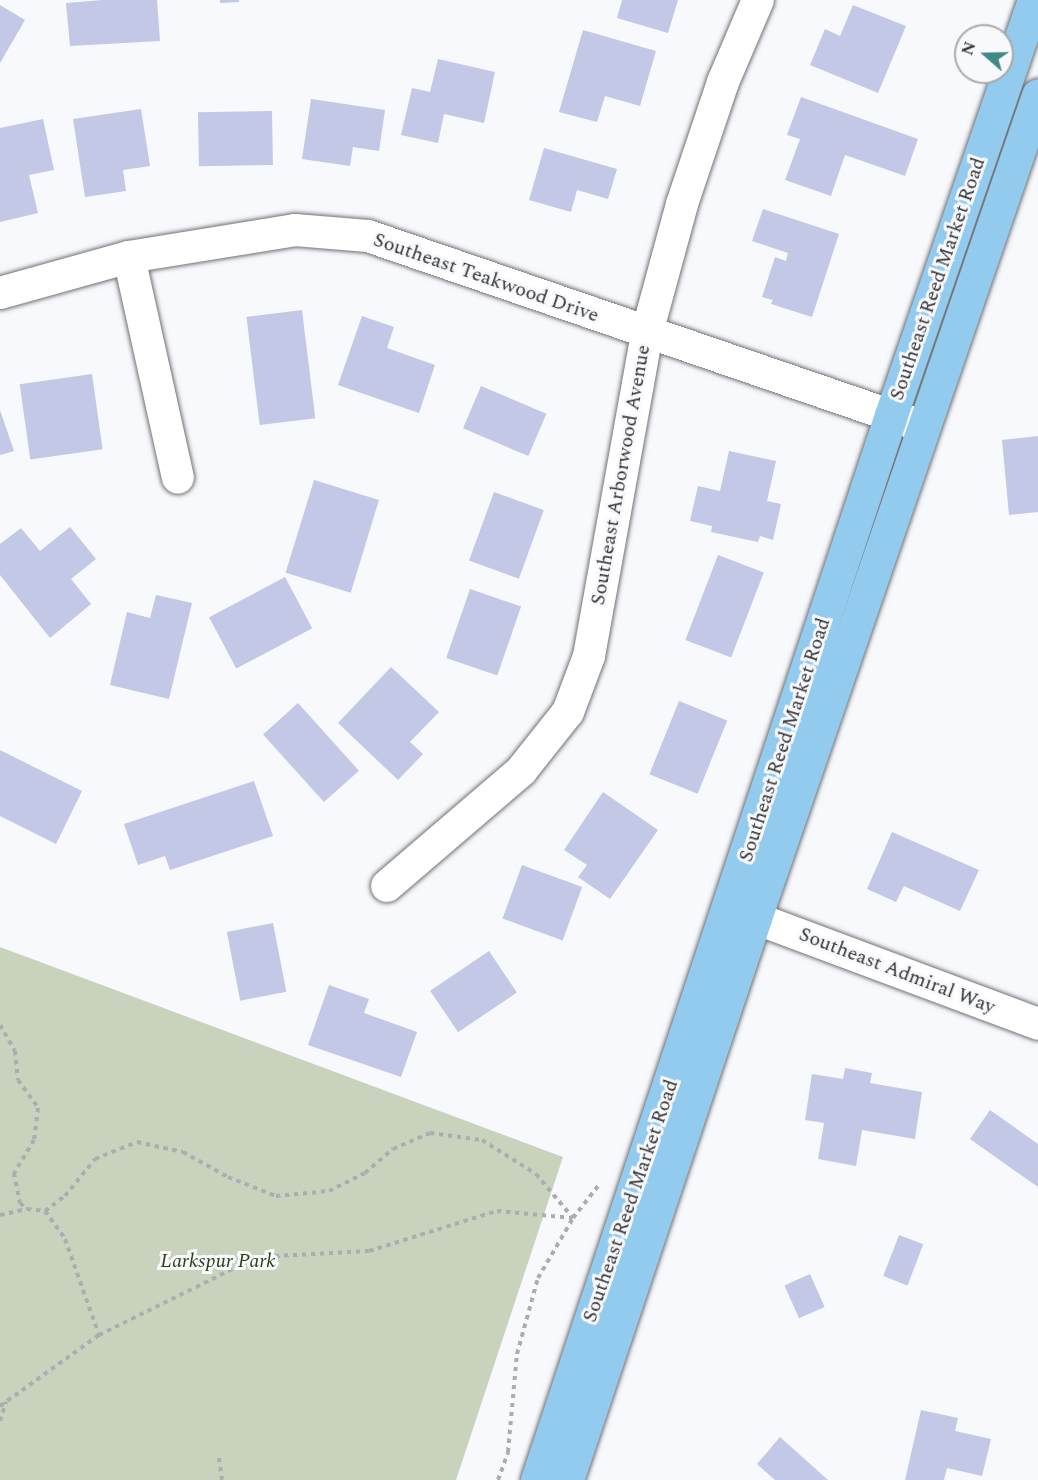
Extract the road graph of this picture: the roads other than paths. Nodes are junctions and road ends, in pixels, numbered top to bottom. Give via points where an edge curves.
1 (758, 0) edge
2 (1034, 0) edge
3 (1038, 95) edge
4 (129, 257) junction
5 (0, 293) edge
6 (647, 333) junction
7 (891, 415) junction
8 (926, 427) junction
9 (178, 478) dead end
10 (387, 886) dead end
11 (755, 918) junction
12 (1038, 1024) edge
13 (537, 1480) edge
14 (567, 1480) edge

1 - 6 street, Southeast Arborwood Avenue via 723,82 682,204
2 - 7 main road, Southeast Reed Market Road
3 - 8 main road, Southeast Reed Market Road
4 - 5 street, Southeast Teakwood Drive
4 - 6 street, Southeast Teakwood Drive via 296,230 368,236
4 - 9 street
6 - 7 street, Southeast Teakwood Drive
6 - 10 street, Southeast Arborwood Avenue via 588,656 568,712 521,771
7 - 8 street, Southeast Teakwood Drive
7 - 13 main road, Southeast Reed Market Road
8 - 11 main road, Southeast Reed Market Road
11 - 12 street, Southeast Admiral Way
11 - 14 main road, Southeast Reed Market Road

